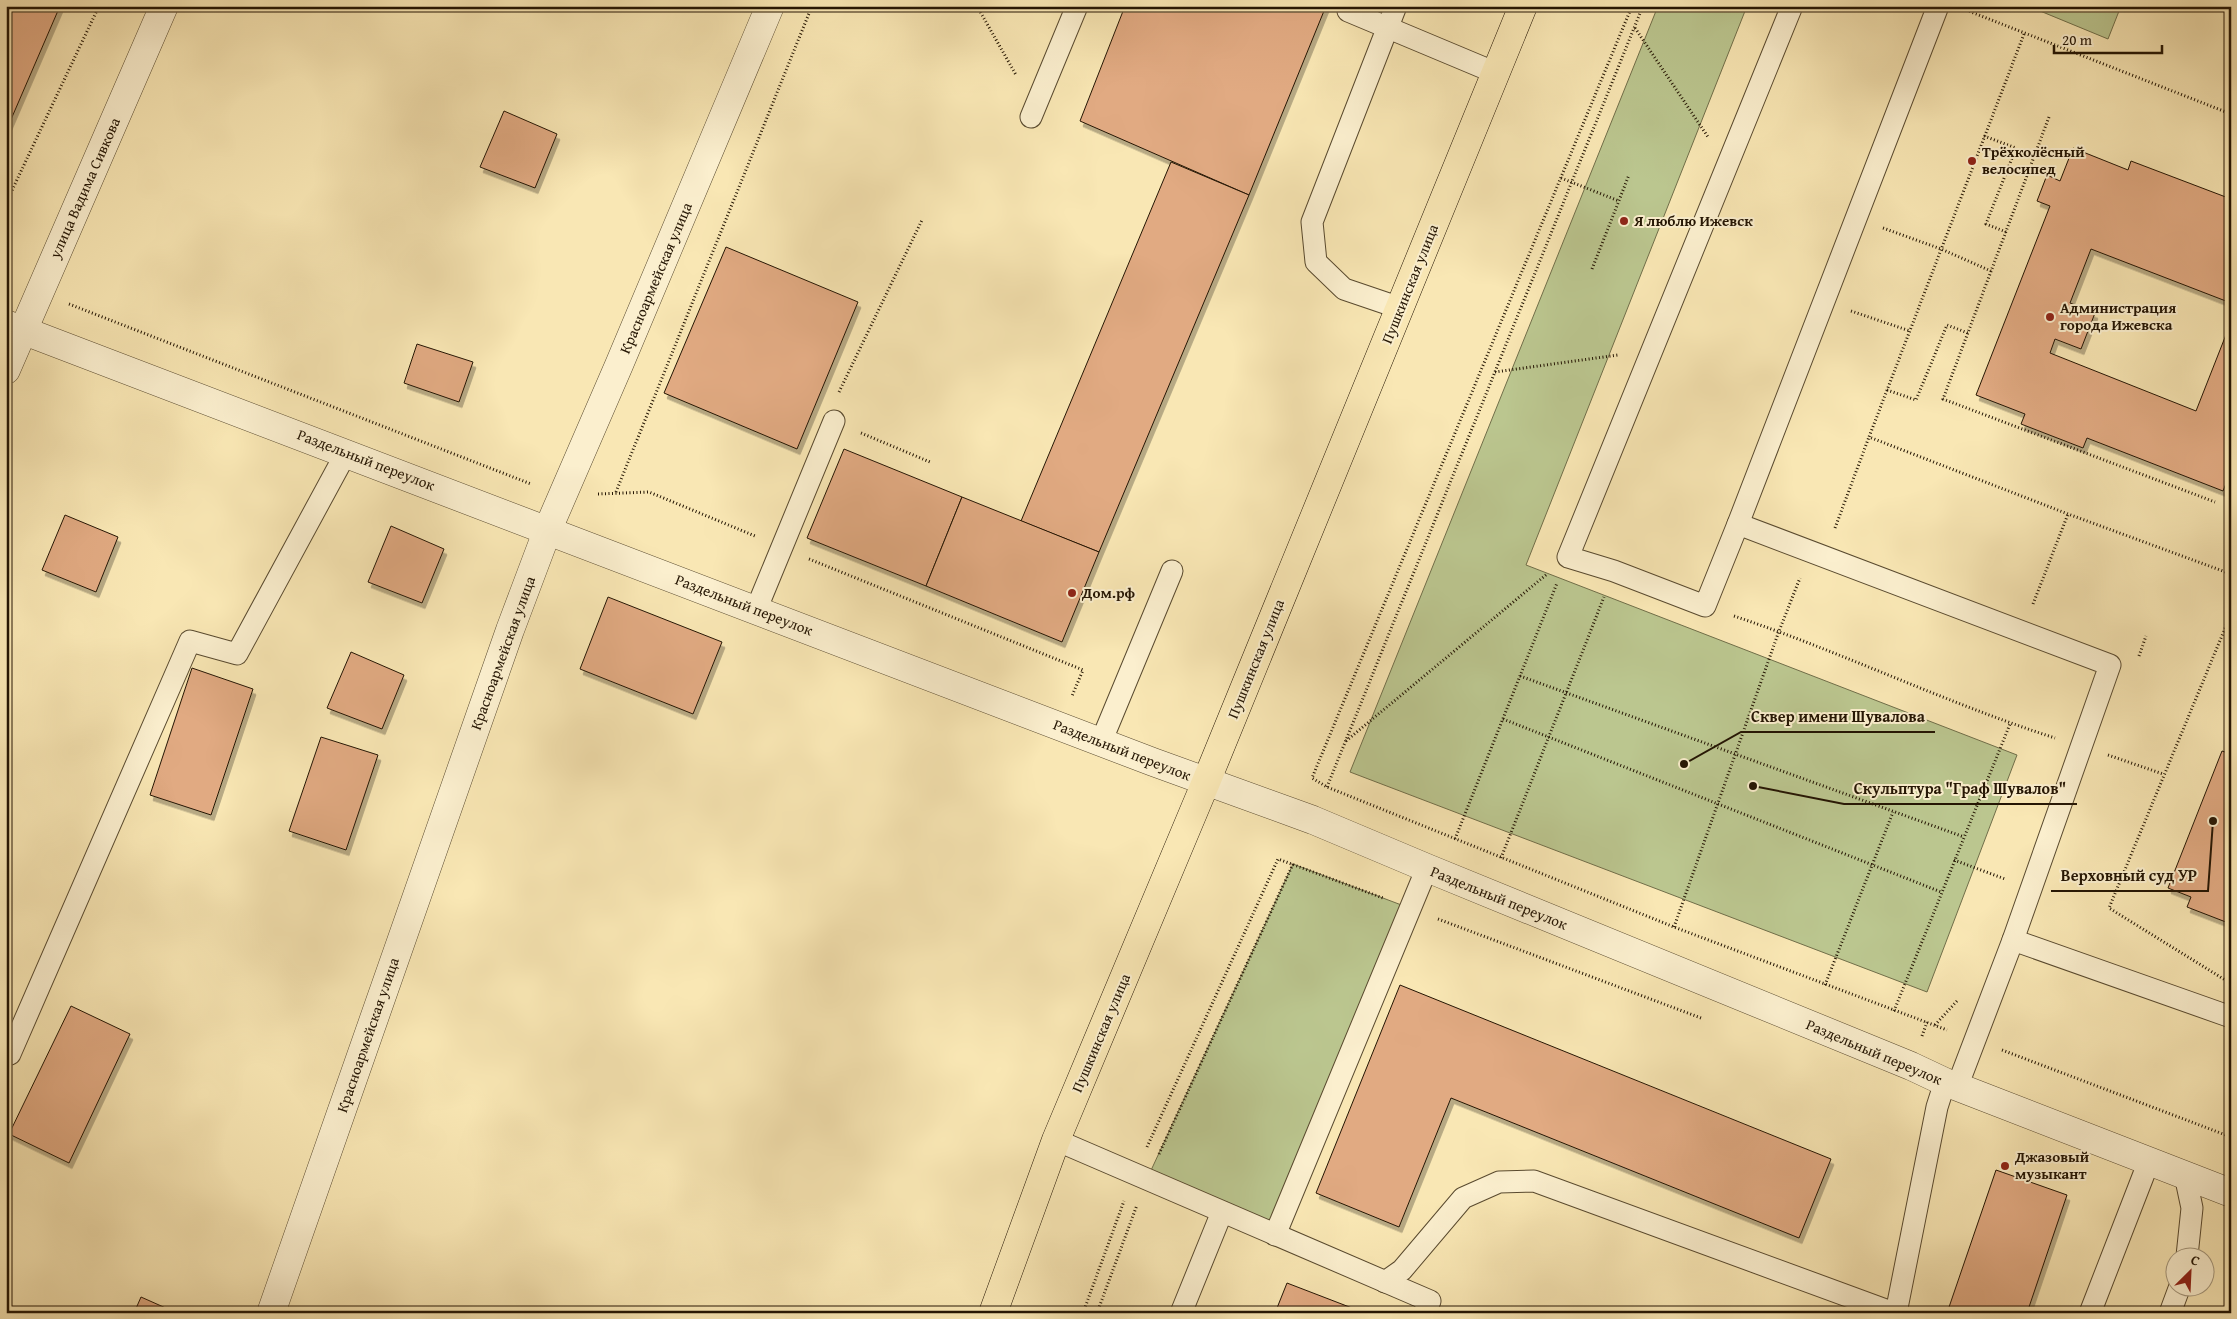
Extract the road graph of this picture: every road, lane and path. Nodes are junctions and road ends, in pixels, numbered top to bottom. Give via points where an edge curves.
1 (98, 6) edge
2 (164, 6) edge
3 (770, 6) edge
4 (812, 6) edge
5 (977, 6) edge
6 (1077, 6) edge
7 (1396, 6) edge
8 (1523, 6) edge
9 (1632, 6) edge
10 (1644, 6) edge
11 (1792, 6) edge
12 (1938, 6) edge
13 (1965, 10) dead end
14 (1348, 11) dead end
15 (1635, 27) junction
16 (1387, 28) junction
17 (2024, 34) junction
18 (1496, 73) junction
19 (1033, 112) joint
20 (2231, 114) edge
21 (2049, 117) dead end
22 (1984, 136) junction
23 (1727, 166) junction
24 (1629, 175) dead end
25 (1562, 178) junction
26 (1572, 182) junction
27 (1619, 201) junction
28 (6, 203) edge
29 (1856, 218) junction
30 (922, 220) dead end
31 (2006, 232) junction
32 (1941, 249) junction
33 (1592, 269) dead end
34 (1991, 271) junction
35 (39, 292) junction
36 (1824, 301) junction
37 (1400, 308) junction
38 (14, 327) edge
39 (1910, 331) junction
40 (1968, 333) junction
41 (1652, 350) junction
42 (6, 370) edge
43 (1495, 372) junction
44 (1887, 390) junction
45 (834, 421) junction
46 (1870, 437) junction
47 (346, 453) junction
48 (930, 462) dead end
49 (616, 492) junction
50 (562, 496) junction
51 (2215, 502) dead end
52 (2068, 514) junction
53 (1738, 524) junction
54 (548, 529) junction
55 (782, 548) junction
56 (1817, 554) junction
57 (1568, 557) junction
58 (1172, 570) dead end
59 (1614, 571) junction
60 (2231, 574) edge
61 (1704, 606) junction
62 (756, 610) junction
63 (2231, 614) edge
64 (1780, 631) junction
65 (2022, 632) junction
66 (2146, 636) dead end
67 (2136, 663) dead end
68 (1520, 676) junction
69 (1566, 693) junction
70 (1503, 719) junction
71 (2010, 724) junction
72 (1106, 731) junction
73 (1549, 737) junction
74 (1345, 741) junction
75 (2082, 747) junction
76 (1736, 755) junction
77 (2163, 774) junction
78 (1206, 782) junction
79 (1327, 787) junction
80 (1718, 804) junction
81 (1893, 812) junction
82 (1964, 837) junction
83 (1455, 839) junction
84 (1501, 858) junction
85 (1954, 860) junction
86 (1872, 864) junction
87 (1427, 868) junction
88 (2031, 889) junction
89 (1941, 892) junction
90 (2013, 940) junction
91 (2231, 984) edge
92 (1825, 985) dead end
93 (1894, 1011) dead end
94 (2231, 1017) edge
95 (6, 1052) edge
96 (1951, 1084) junction
97 (1056, 1140) junction
98 (2149, 1161) junction
99 (2185, 1175) junction
100 (1141, 1176) junction
101 (2231, 1193) edge
102 (1222, 1212) junction
103 (1276, 1235) junction
104 (2188, 1246) edge
105 (1384, 1282) junction
106 (2176, 1296) edge
107 (271, 1313) edge
108 (993, 1313) edge
109 (1083, 1313) edge
110 (1098, 1313) edge
111 (1181, 1313) edge
112 (1424, 1313) edge
113 (1895, 1313) edge
114 (2090, 1313) edge
115 (2170, 1313) edge

1 - 28 path
2 - 35 street, улица Вадима Сивкова
3 - 50 street, Красноармейская улица
4 - 49 path
5 - 19 path
6 - 19 lane
7 - 16 lane
8 - 18 main road, Пушкинская улица
9 - 25 path
10 - 15 path
11 - 23 lane
12 - 29 lane
13 - 17 path
14 - 16 lane
15 - 23 path
15 - 26 path
16 - 18 lane
16 - 37 lane via 1312,222 1316,262 1344,289
17 - 20 path
17 - 22 path
18 - 37 main road, Пушкинская улица
21 - 31 path
22 - 31 path via 2016,148 1986,224
22 - 32 path
23 - 41 lane
24 - 27 path
25 - 26 path
25 - 79 path via 1312,778
26 - 27 path
26 - 43 path
27 - 33 path
29 - 32 path
29 - 36 lane
30 - 45 path via 826,418
31 - 34 path
32 - 34 path
32 - 39 path
34 - 40 path
35 - 38 street, улица Вадима Сивкова
35 - 50 path
36 - 39 path
36 - 53 lane
37 - 78 main road, Пушкинская улица
38 - 42 street, улица Вадима Сивкова
38 - 47 street, Раздельный переулок
39 - 44 path
40 - 44 path via 1947,325 1916,400
40 - 51 path via 1943,399
41 - 43 path
41 - 57 lane
43 - 74 path
44 - 46 path
45 - 48 path
45 - 55 lane
46 - 52 path
46 - 56 path
47 - 54 street, Раздельный переулок
47 - 95 lane via 237,654 190,641 10,1054
49 - 50 path
49 - 55 path via 649,492
50 - 54 street, Красноармейская улица
52 - 60 path
52 - 65 path
53 - 56 lane
53 - 61 lane
54 - 62 street, Раздельный переулок
54 - 107 street, Красноармейская улица
55 - 62 lane
55 - 72 path via 1083,670 1070,703
56 - 64 path
56 - 65 lane
57 - 59 lane
57 - 68 path
57 - 74 path
58 - 72 lane
59 - 61 lane
59 - 69 path
61 - 64 path
62 - 72 street, Раздельный переулок
63 - 77 path
64 - 71 path
64 - 76 path
65 - 75 lane via 2110,665
66 - 67 path
68 - 69 path
68 - 70 path
69 - 73 path
69 - 76 path
70 - 73 path
70 - 83 path
71 - 75 path
71 - 82 path
72 - 78 street, Раздельный переулок
73 - 80 path
73 - 84 path
74 - 79 path
75 - 77 path
75 - 88 lane
76 - 80 path
76 - 81 path
77 - 91 path via 2109,908
78 - 87 street, Раздельный переулок via 1313,820
78 - 97 main road, Пушкинская улица
79 - 83 path
80 - 84 path via 1674,927
80 - 86 path
81 - 82 path
81 - 86 path
82 - 85 path
83 - 84 path
85 - 88 path
85 - 89 path
86 - 89 path
86 - 92 path
87 - 96 street, Раздельный переулок
87 - 103 lane
88 - 90 lane
89 - 93 path
90 - 94 lane
90 - 96 lane
96 - 98 street, Раздельный переулок
96 - 113 lane via 1937,1106
97 - 100 lane
97 - 108 main road, Пушкинская улица
98 - 99 street, Раздельный переулок
98 - 114 lane
99 - 101 street, Раздельный переулок
99 - 104 lane via 2192,1208
100 - 100 path via 1278,859 1293,864
100 - 102 lane
100 - 109 path
100 - 110 path
102 - 103 lane
102 - 111 lane
103 - 105 lane
105 - 112 lane via 1430,1302
105 - 113 lane via 1402,1270 1464,1198 1499,1182 1534,1181
106 - 115 lane

